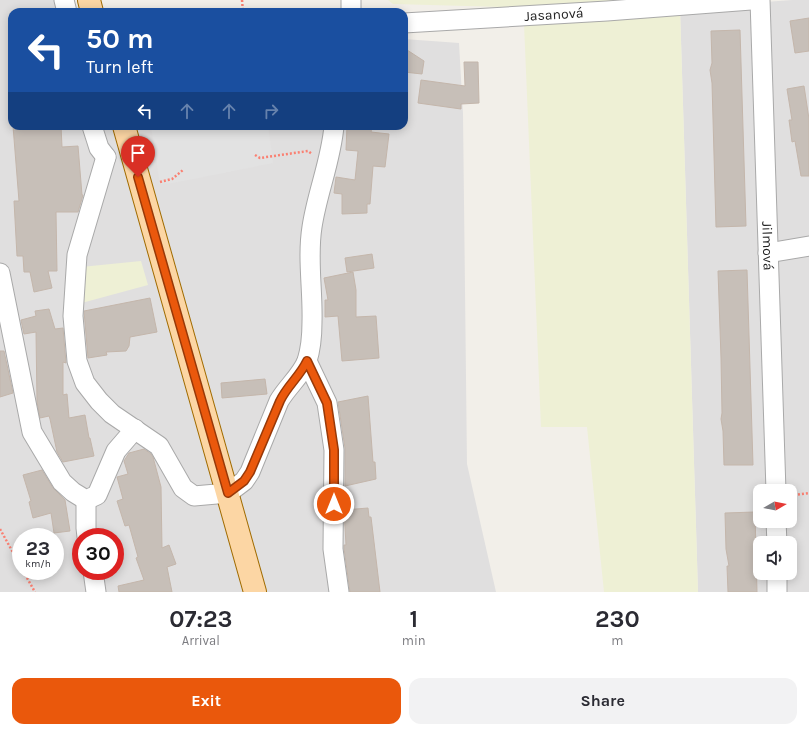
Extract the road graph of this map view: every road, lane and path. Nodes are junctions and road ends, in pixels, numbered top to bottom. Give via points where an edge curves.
1 (751, 0) edge
2 (760, 0) edge
3 (408, 23) edge
4 (93, 130) edge
5 (125, 130) edge
6 (333, 130) edge
7 (255, 155) dead end
8 (132, 156) junction
9 (106, 157) junction
10 (326, 167) junction
11 (182, 170) dead end
12 (158, 183) dead end
13 (809, 246) edge
14 (768, 253) junction
15 (0, 273) edge
16 (307, 361) junction
17 (135, 429) junction
18 (776, 484) edge
19 (228, 493) junction
20 (809, 494) edge
21 (797, 495) edge
22 (86, 500) junction
23 (86, 528) edge
24 (0, 529) edge
25 (12, 551) edge
26 (28, 580) edge
27 (94, 580) edge
28 (777, 580) edge
29 (35, 592) edge
30 (96, 592) edge
31 (255, 592) edge
32 (339, 592) edge
33 (777, 592) edge

1 - 3 street, Jasanová
2 - 14 street, Jilmová
4 - 9 street via 99,148
5 - 8 main road
6 - 10 street
7 - 10 path via 260,158 308,151
8 - 9 street
8 - 19 main road
9 - 17 street via 77,255 73,316 76,361 85,383 99,401 112,414
10 - 16 street via 312,229 312,338
11 - 12 path via 172,179
13 - 14 street
14 - 18 street, Jilmová
15 - 22 street via 32,432 62,482
16 - 19 street via 284,393 250,472 244,481
16 - 32 street via 327,403 334,450 333,549
17 - 19 street via 159,446 183,488 194,496
17 - 22 street via 116,451 97,495
19 - 31 main road
20 - 21 path
22 - 23 street
24 - 25 path
26 - 29 path
27 - 30 street
28 - 33 street

